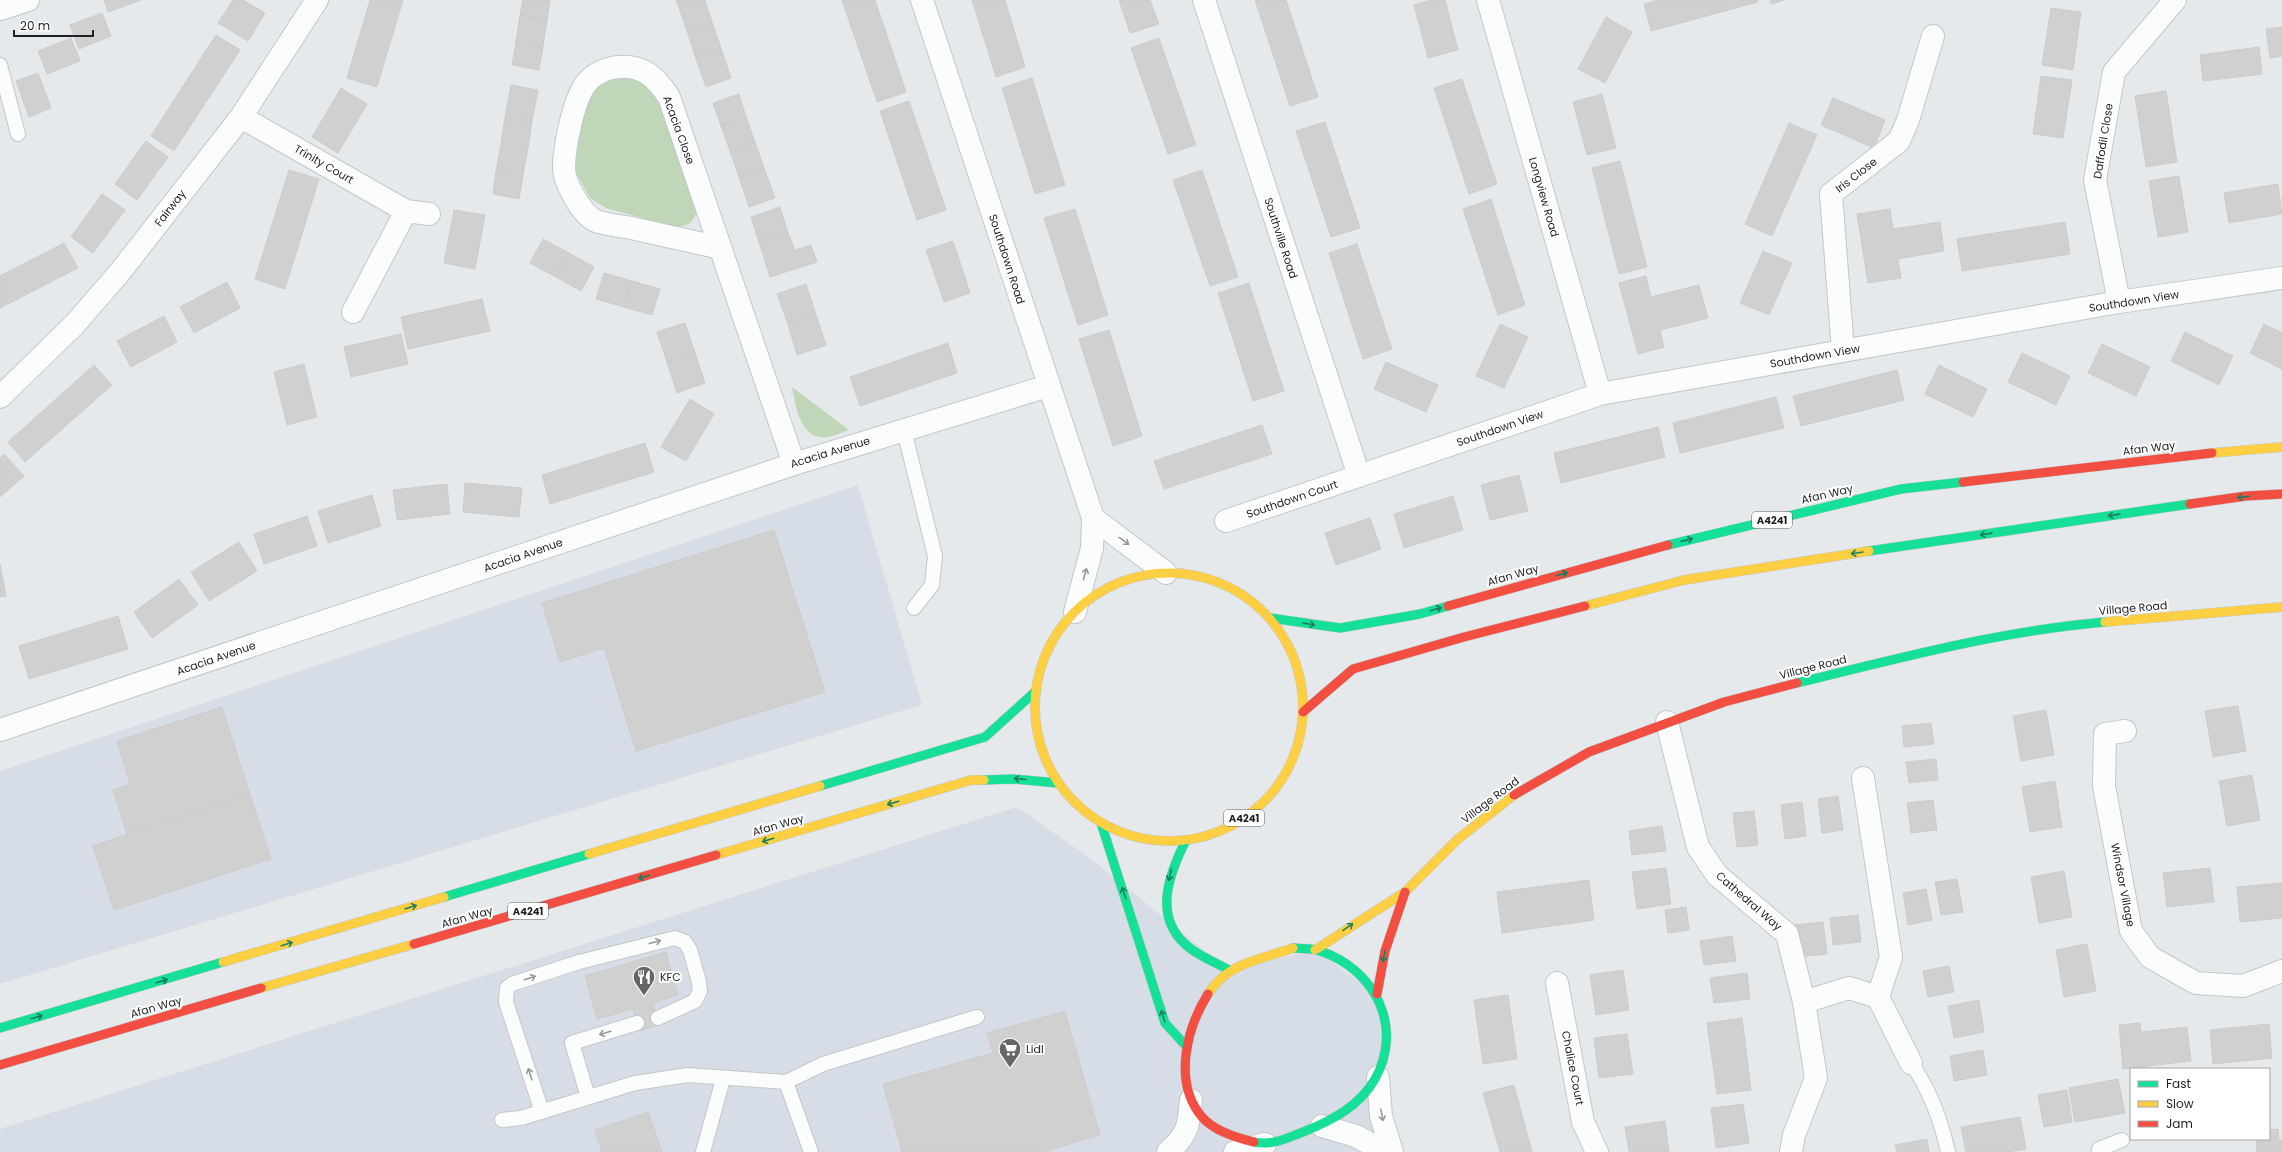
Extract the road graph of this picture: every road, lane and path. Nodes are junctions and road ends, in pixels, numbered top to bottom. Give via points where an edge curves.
1 (28, 0) edge
2 (317, 0) edge
3 (922, 0) edge
4 (1204, 0) edge
5 (2175, 0) edge
6 (1492, 1) edge
7 (0, 9) edge
8 (1933, 36) dead end
9 (0, 65) edge
10 (241, 117) junction
11 (18, 134) dead end
12 (406, 211) junction
13 (429, 214) dead end
14 (720, 248) junction
15 (2282, 278) edge
16 (2119, 302) junction
17 (353, 312) dead end
18 (1843, 351) junction
19 (1048, 386) junction
20 (1600, 394) junction
21 (0, 397) edge
22 (904, 430) junction
23 (2282, 447) edge
24 (794, 464) junction
25 (1359, 476) junction
26 (2282, 494) edge
27 (1093, 518) junction
28 (1226, 521) dead end
29 (1166, 573) junction
30 (2282, 607) edge
31 (914, 608) dead end
32 (1075, 612) junction
33 (1270, 618) junction
34 (1036, 691) junction
35 (1303, 712) junction
36 (1667, 722) junction
37 (0, 730) edge
38 (2125, 731) dead end
39 (1863, 778) dead end
40 (1058, 783) junction
41 (1101, 823) junction
42 (1186, 840) junction
43 (1405, 892) junction
44 (1316, 950) junction
45 (1229, 970) junction
46 (2282, 971) edge
47 (1557, 983) dead end
48 (1377, 994) junction
49 (1878, 997) junction
50 (1804, 1002) junction
51 (977, 1017) dead end
52 (658, 1018) dead end
53 (637, 1024) dead end
54 (0, 1028) edge
55 (1187, 1047) junction
56 (1911, 1062) joint
57 (0, 1065) edge
58 (1378, 1077) junction
59 (723, 1078) junction
60 (786, 1082) junction
61 (588, 1097) junction
62 (1191, 1100) junction
63 (542, 1112) junction
64 (502, 1120) dead end
65 (1322, 1126) junction
66 (2122, 1140) dead end
67 (1265, 1144) junction
68 (703, 1152) edge
69 (811, 1152) edge
70 (1168, 1152) edge
71 (1235, 1152) edge
72 (1385, 1152) edge
73 (1392, 1152) edge
74 (1597, 1152) edge
75 (1791, 1152) edge
76 (1948, 1152) edge
77 (2099, 1152) edge

1 - 7 street
2 - 10 street, Fairway
3 - 19 street, Southdown Road
4 - 25 street, Southville Road
5 - 16 street, Daffodil Close via 2114,72 2096,180
6 - 20 street, Longview Road
8 - 18 street, Iris Close via 1908,120 1898,142 1832,194
9 - 11 lane
10 - 12 street, Trinity Court
10 - 21 street, Fairway via 120,272 75,324
12 - 13 street, Trinity Court
12 - 17 street
14 - 14 street, Acacia Close via 669,97 660,84 646,72 627,66 607,68 588,81 578,100 564,169 570,188 579,203 595,220
14 - 24 street, Acacia Close
15 - 16 street, Southdown View
16 - 18 street, Southdown View
18 - 20 street, Southdown View
19 - 22 street, Acacia Avenue
19 - 27 street, Southdown Road
20 - 25 street, Southdown View
22 - 24 street, Acacia Avenue
22 - 31 lane via 935,556 932,585
33 -> 23 main road, Afan Way / A4241 via 1340,628 1420,614 1670,544 1901,489 2243,449
24 - 37 street, Acacia Avenue
25 - 28 street, Southdown Court
26 -> 35 main road via 2246,496 1684,580 1464,637 1354,669
27 -> 29 street
32 -> 27 street, Southdown Road via 1092,548
29 - 32 main road, A4241 via 1141,576 1117,584 1094,596
29 - 33 main road, A4241 via 1196,575 1223,584 1248,599
30 - 36 main road, Village Road via 2056,626 1936,648 1724,702
32 - 34 main road, A4241 via 1056,635 1043,662
33 - 35 main road, A4241 via 1285,639 1296,662 1302,686
34 - 40 main road, A4241 via 1038,729 1044,754
54 -> 34 main road, Afan Way via 985,737
35 - 42 main road, A4241 via 1295,750 1286,772 1268,798 1244,818 1216,833
36 - 43 main road, Village Road via 1589,752 1515,794 1458,839
36 - 50 street, Cathedral Way via 1698,847 1717,875 1787,934
38 - 46 street, Windsor Village via 2105,734 2104,786 2131,931 2150,957 2196,983 2243,986
39 - 49 street via 1891,957
40 - 41 main road, A4241 via 1078,805
40 -> 57 main road, Afan Way / A4241 via 1012,778 971,780
41 - 42 main road, A4241 via 1142,838
55 -> 41 main road via 1166,1024
42 -> 45 main road via 1172,866 1166,892 1167,911 1175,932 1186,945
44 -> 43 main road, Village Road
43 -> 48 main road, Village Road via 1385,951
44 - 45 main road via 1293,948
44 - 48 main road via 1351,968
45 - 55 main road via 1210,991 1194,1017
47 - 74 street, Chalice Court via 1584,1122
48 - 58 main road via 1388,1026 1386,1055
49 - 50 street via 1849,988
49 - 56 street
50 - 75 street, Cathedral Way via 1816,1078 1794,1135
51 - 60 lane via 823,1064
63 -> 52 lane via 506,1002 507,988 512,984 579,962 675,938 685,942 690,950 700,991 695,1002
53 -> 61 lane via 572,1043
55 - 62 main road via 1185,1078
56 - 76 lane via 1922,1078 1942,1125
58 - 65 main road via 1360,1100 1344,1114
58 -> 73 street via 1381,1116
59 - 60 lane
59 - 61 lane via 688,1075 635,1083
59 - 68 lane
60 - 69 lane
61 - 63 lane
62 - 67 main road via 1202,1118 1217,1129
62 - 70 street via 1189,1126
63 - 64 lane
65 - 67 main road
65 - 72 street via 1356,1136
66 - 77 lane via 2099,1149
67 - 71 street

